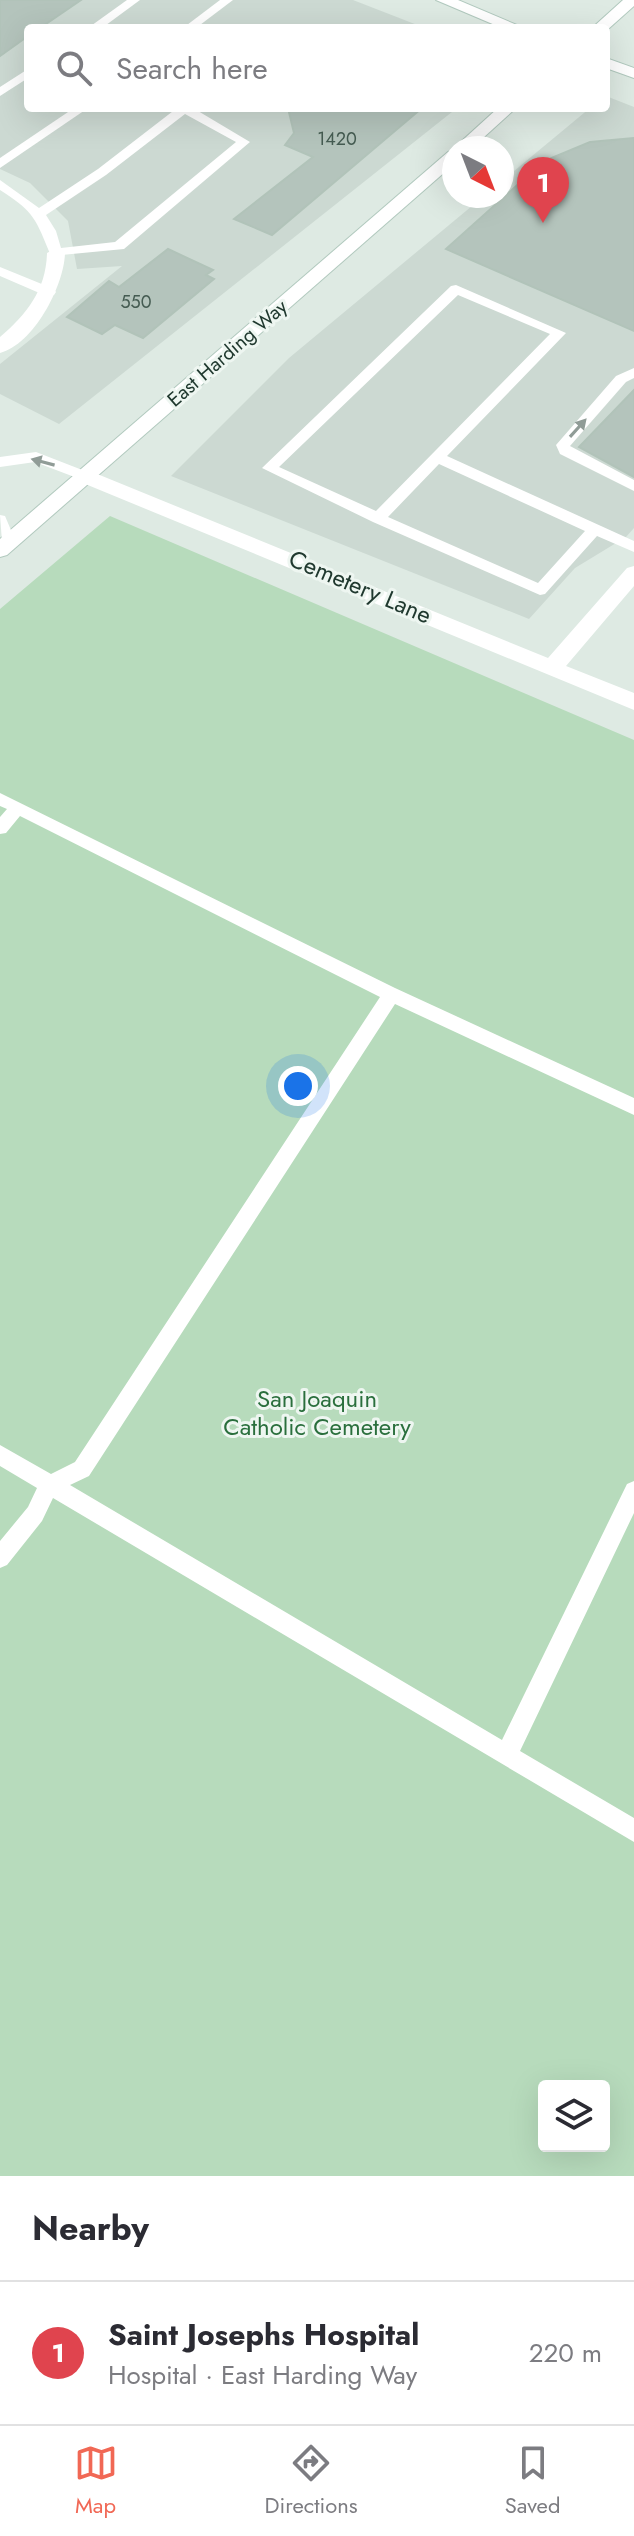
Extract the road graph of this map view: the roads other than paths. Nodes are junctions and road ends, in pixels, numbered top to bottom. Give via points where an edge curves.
1 (134, 0) edge
2 (227, 0) edge
3 (444, 0) edge
4 (632, 0) edge
5 (100, 24) edge
6 (194, 24) edge
7 (506, 24) edge
8 (605, 24) edge
9 (610, 64) edge
10 (634, 73) edge
11 (24, 76) edge
12 (0, 92) edge
13 (76, 112) edge
14 (180, 112) edge
15 (192, 112) edge
16 (503, 112) edge
17 (476, 136) edge
18 (0, 164) edge
19 (442, 165) edge
20 (0, 184) edge
21 (39, 214) junction
22 (56, 253) junction
23 (0, 271) edge
24 (49, 292) junction
25 (0, 347) edge
26 (634, 372) edge
27 (437, 457) junction
28 (0, 462) edge
29 (85, 476) junction
30 (634, 486) edge
31 (378, 518) junction
32 (0, 520) edge
33 (595, 529) junction
34 (4, 546) edge
35 (634, 547) edge
36 (630, 583) edge
37 (552, 668) junction
38 (634, 702) edge
39 (0, 799) edge
40 (18, 807) junction
41 (0, 828) edge
42 (395, 996) junction
43 (634, 1107) edge
44 (0, 1455) edge
45 (49, 1485) junction
46 (634, 1491) edge
47 (0, 1558) edge
48 (506, 1755) junction
49 (634, 1831) edge

1 - 5 lane
2 - 6 lane
3 - 7 street
4 - 8 street
9 - 10 street
11 - 12 lane
13 - 18 lane
14 - 21 lane
15 - 22 lane via 244,142 119,246
16 - 17 street
19 - 29 street, East Harding Way
20 - 21 lane
21 - 22 lane
22 - 24 street
23 - 24 lane
24 - 25 street via 36,313
30 -> 26 lane via 565,451 563,445 621,379
27 - 31 lane
27 - 31 lane via 559,333 456,289 269,468
27 - 33 lane
29 -> 28 lane via 36,457
29 - 34 street, East Harding Way
29 - 37 street, Cemetery Lane
31 - 33 lane via 540,590
32 - 34 lane
33 - 35 lane
36 - 37 street
37 - 38 street, Cemetery Lane
39 - 40 lane
40 - 41 lane
40 - 42 lane
42 - 43 lane
42 - 45 lane via 82,1469
44 - 45 lane
45 - 47 lane via 35,1514
45 - 48 lane
46 - 48 lane
48 - 49 lane

